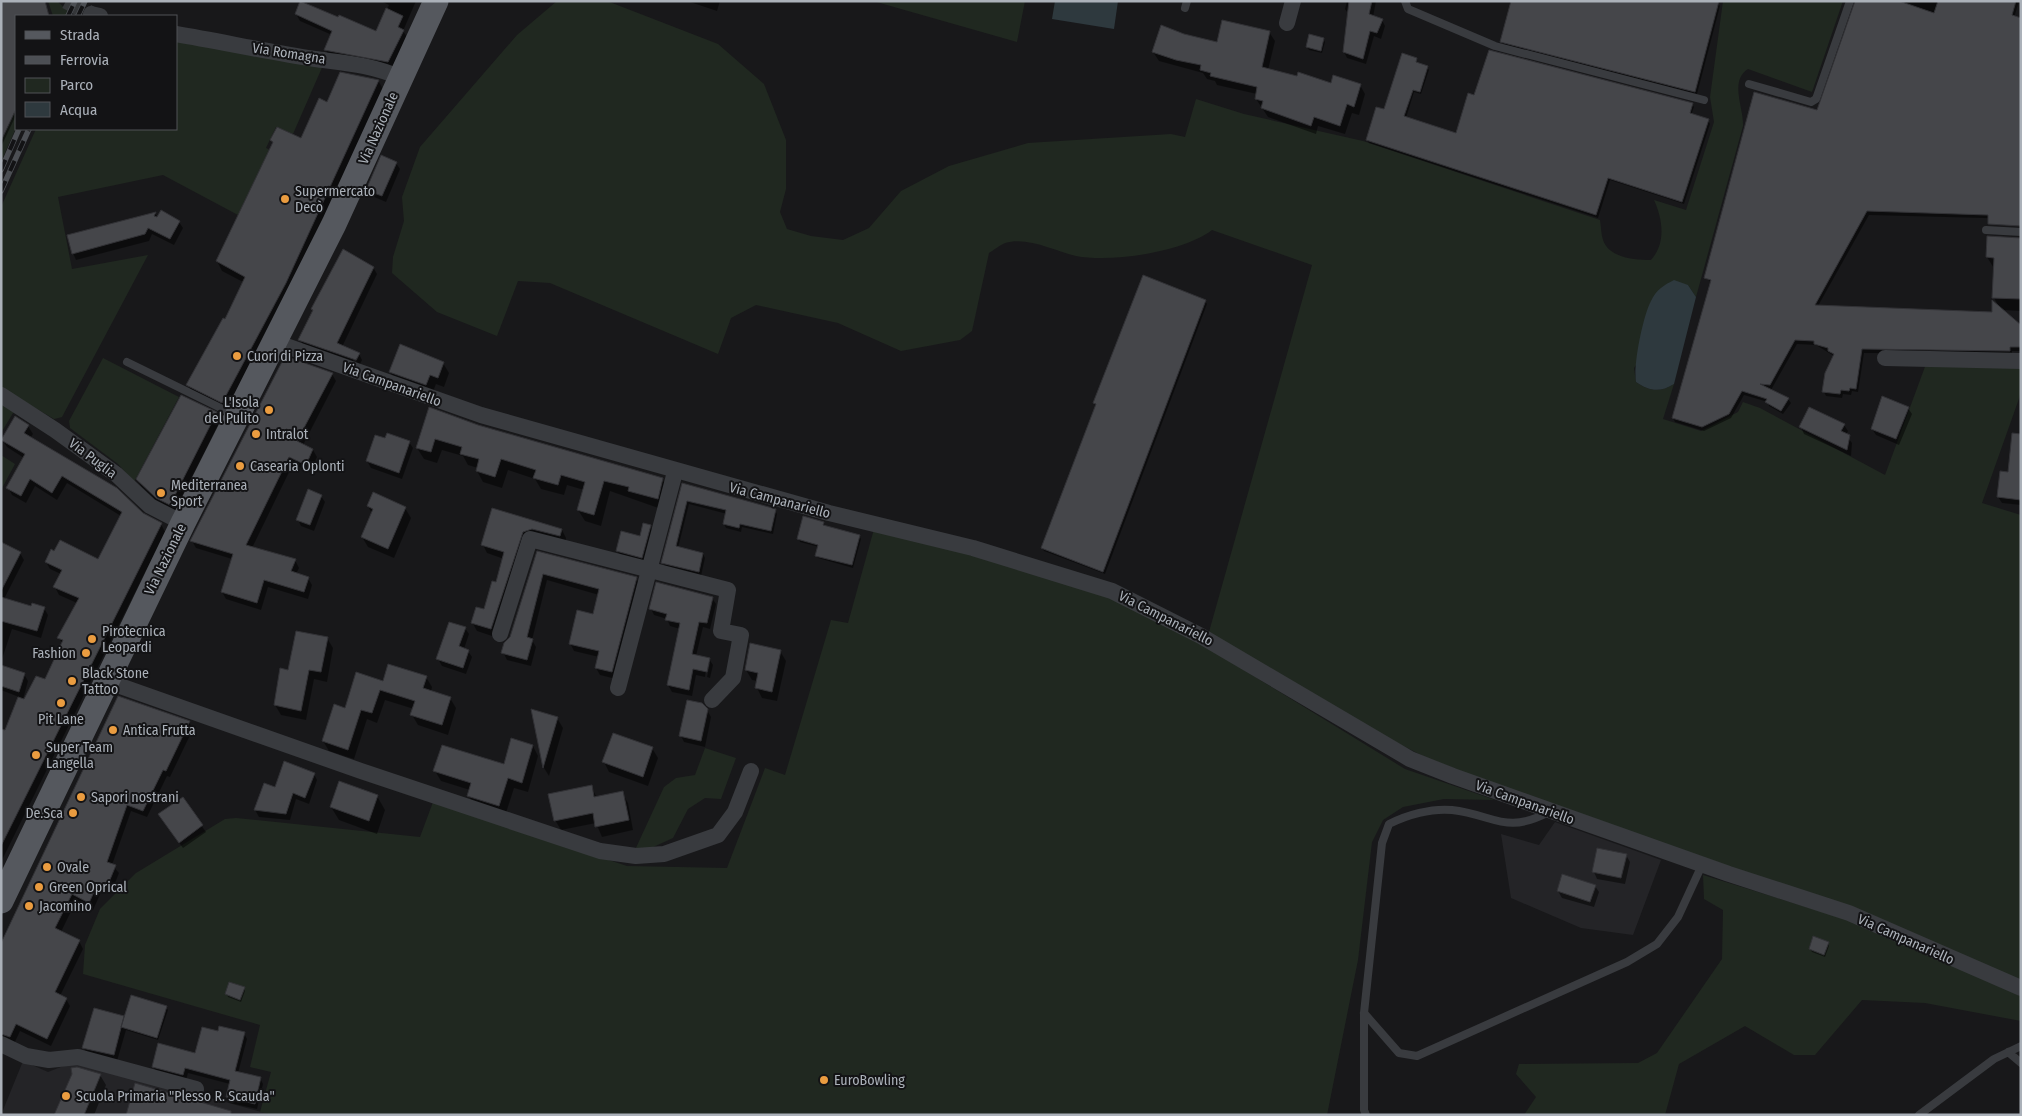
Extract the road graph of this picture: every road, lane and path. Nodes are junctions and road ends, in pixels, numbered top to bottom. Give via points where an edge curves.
1 (436, 1) edge
2 (1293, 1) edge
3 (1405, 1) edge
4 (1850, 1) edge
5 (1287, 23) dead end
6 (178, 34) edge
7 (401, 78) junction
8 (1749, 84) dead end
9 (1704, 100) dead end
10 (1986, 230) dead end
11 (2021, 232) edge
12 (275, 342) junction
13 (1885, 358) dead end
14 (127, 362) dead end
15 (2021, 362) edge
16 (1, 395) edge
17 (237, 416) junction
18 (675, 472) junction
19 (183, 523) junction
20 (650, 571) junction
21 (500, 634) dead end
22 (106, 681) junction
23 (618, 688) dead end
24 (712, 700) dead end
25 (750, 770) dead end
26 (1551, 811) junction
27 (1702, 865) junction
28 (1, 901) edge
29 (2021, 988) edge
30 (1364, 1013) junction
31 (1, 1044) edge
32 (2021, 1046) edge
33 (2008, 1052) junction
34 (2021, 1063) edge
35 (196, 1089) dead end
36 (1366, 1115) edge
37 (1919, 1115) edge

1 - 7 main road, Via Nazionale
2 - 5 street
3 - 9 lane via 1408,9 1495,46
4 - 8 lane via 1816,99 1811,102
6 - 7 street, Via Romagna via 316,59 351,62
7 - 12 main road, Via Nazionale
10 - 11 lane
12 - 17 main road, Via Nazionale
12 - 18 street, Via Campanariello via 481,415
13 - 15 street
14 - 17 lane
16 - 19 street, Via Puglia via 117,475 150,506
17 - 19 main road, Via Nazionale
18 - 20 street
18 - 26 street, Via Campanariello via 973,548 1112,591 1209,640 1410,759
19 - 22 main road, Via Nazionale
20 - 21 street via 530,539
20 - 23 street
20 - 24 street via 728,590 721,631 742,635 734,678
22 - 25 street via 600,851 636,856 664,854 718,835 735,812
22 - 28 main road, Via Nazionale
26 - 27 street, Via Campanariello
26 - 30 lane via 1531,821 1507,824 1452,810 1408,815 1388,824 1382,843
27 - 29 street, Via Campanariello via 1849,913
27 - 30 lane via 1678,917 1657,944 1627,962 1418,1056 1399,1053
30 - 36 lane
31 - 35 street via 26,1056 49,1060 78,1057
32 - 33 lane
33 - 34 lane
33 - 37 lane

